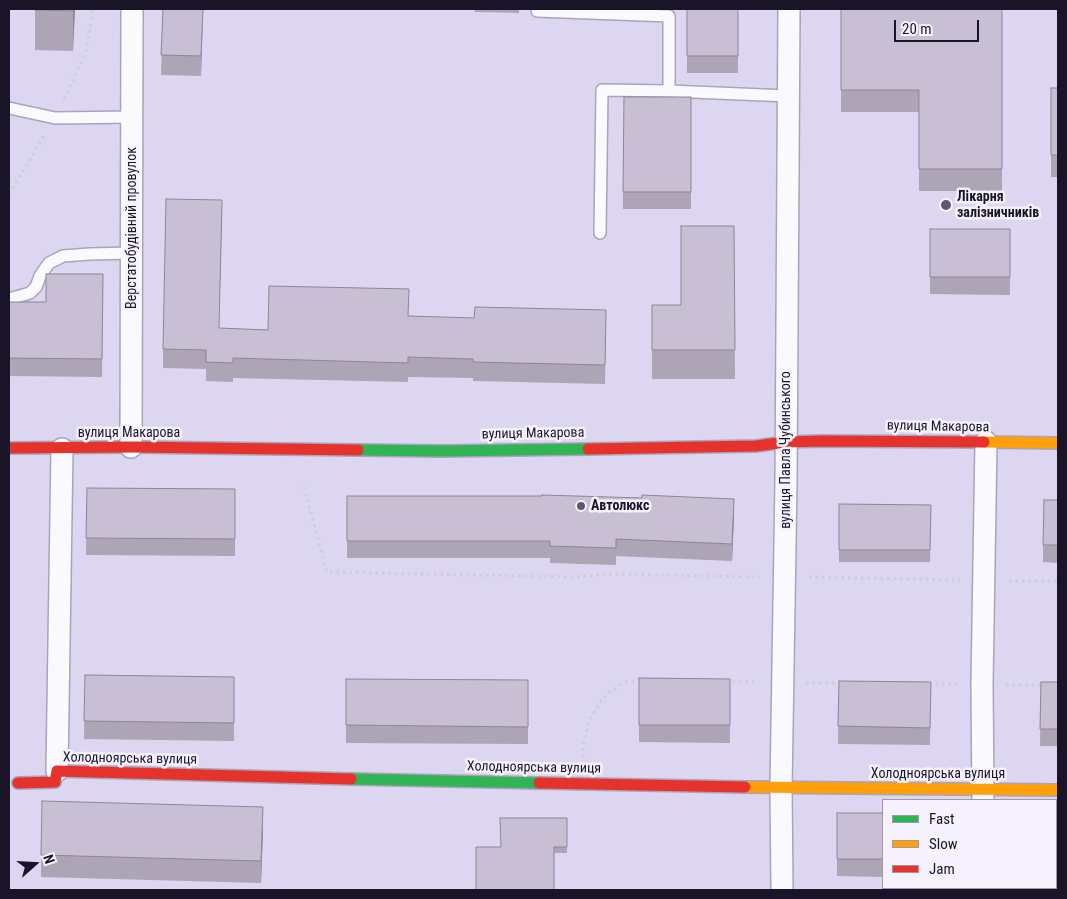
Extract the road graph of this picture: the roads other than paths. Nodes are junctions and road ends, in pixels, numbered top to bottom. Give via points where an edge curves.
1 (132, 9) edge
2 (789, 9) edge
3 (537, 11) dead end
4 (669, 91) junction
5 (788, 96) junction
6 (9, 108) edge
7 (133, 117) junction
8 (600, 233) dead end
9 (132, 253) junction
10 (9, 299) edge
11 (786, 442) junction
12 (986, 442) junction
13 (1058, 443) edge
14 (131, 447) junction
15 (9, 448) edge
16 (62, 449) junction
17 (57, 771) junction
18 (18, 783) dead end
19 (781, 788) junction
20 (1058, 790) edge
21 (983, 795) edge
22 (782, 890) edge

1 - 7 street, Верстатобудівний провулок
2 - 5 street, вулиця Павла Чубинського
3 - 4 lane via 669,16
4 - 5 lane
4 - 8 lane via 602,90
5 - 11 street, вулиця Павла Чубинського
6 - 7 lane via 55,118
7 - 9 street, Верстатобудівний провулок
9 - 10 lane via 63,256 49,263 30,293
9 - 14 street, Верстатобудівний провулок
11 - 12 street, вулиця Макарова
11 - 14 street, вулиця Макарова via 756,446 443,450
11 - 19 street, вулиця Павла Чубинського
12 - 13 street, вулиця Макарова
12 - 21 street
14 - 16 street, вулиця Макарова
15 - 16 street, вулиця Макарова
16 - 17 street
17 - 18 street, Холодноярська вулиця via 55,782
17 - 19 street, Холодноярська вулиця
19 - 21 street, Холодноярська вулиця
19 - 22 street, вулиця Павла Чубинського
20 - 21 street, Холодноярська вулиця

